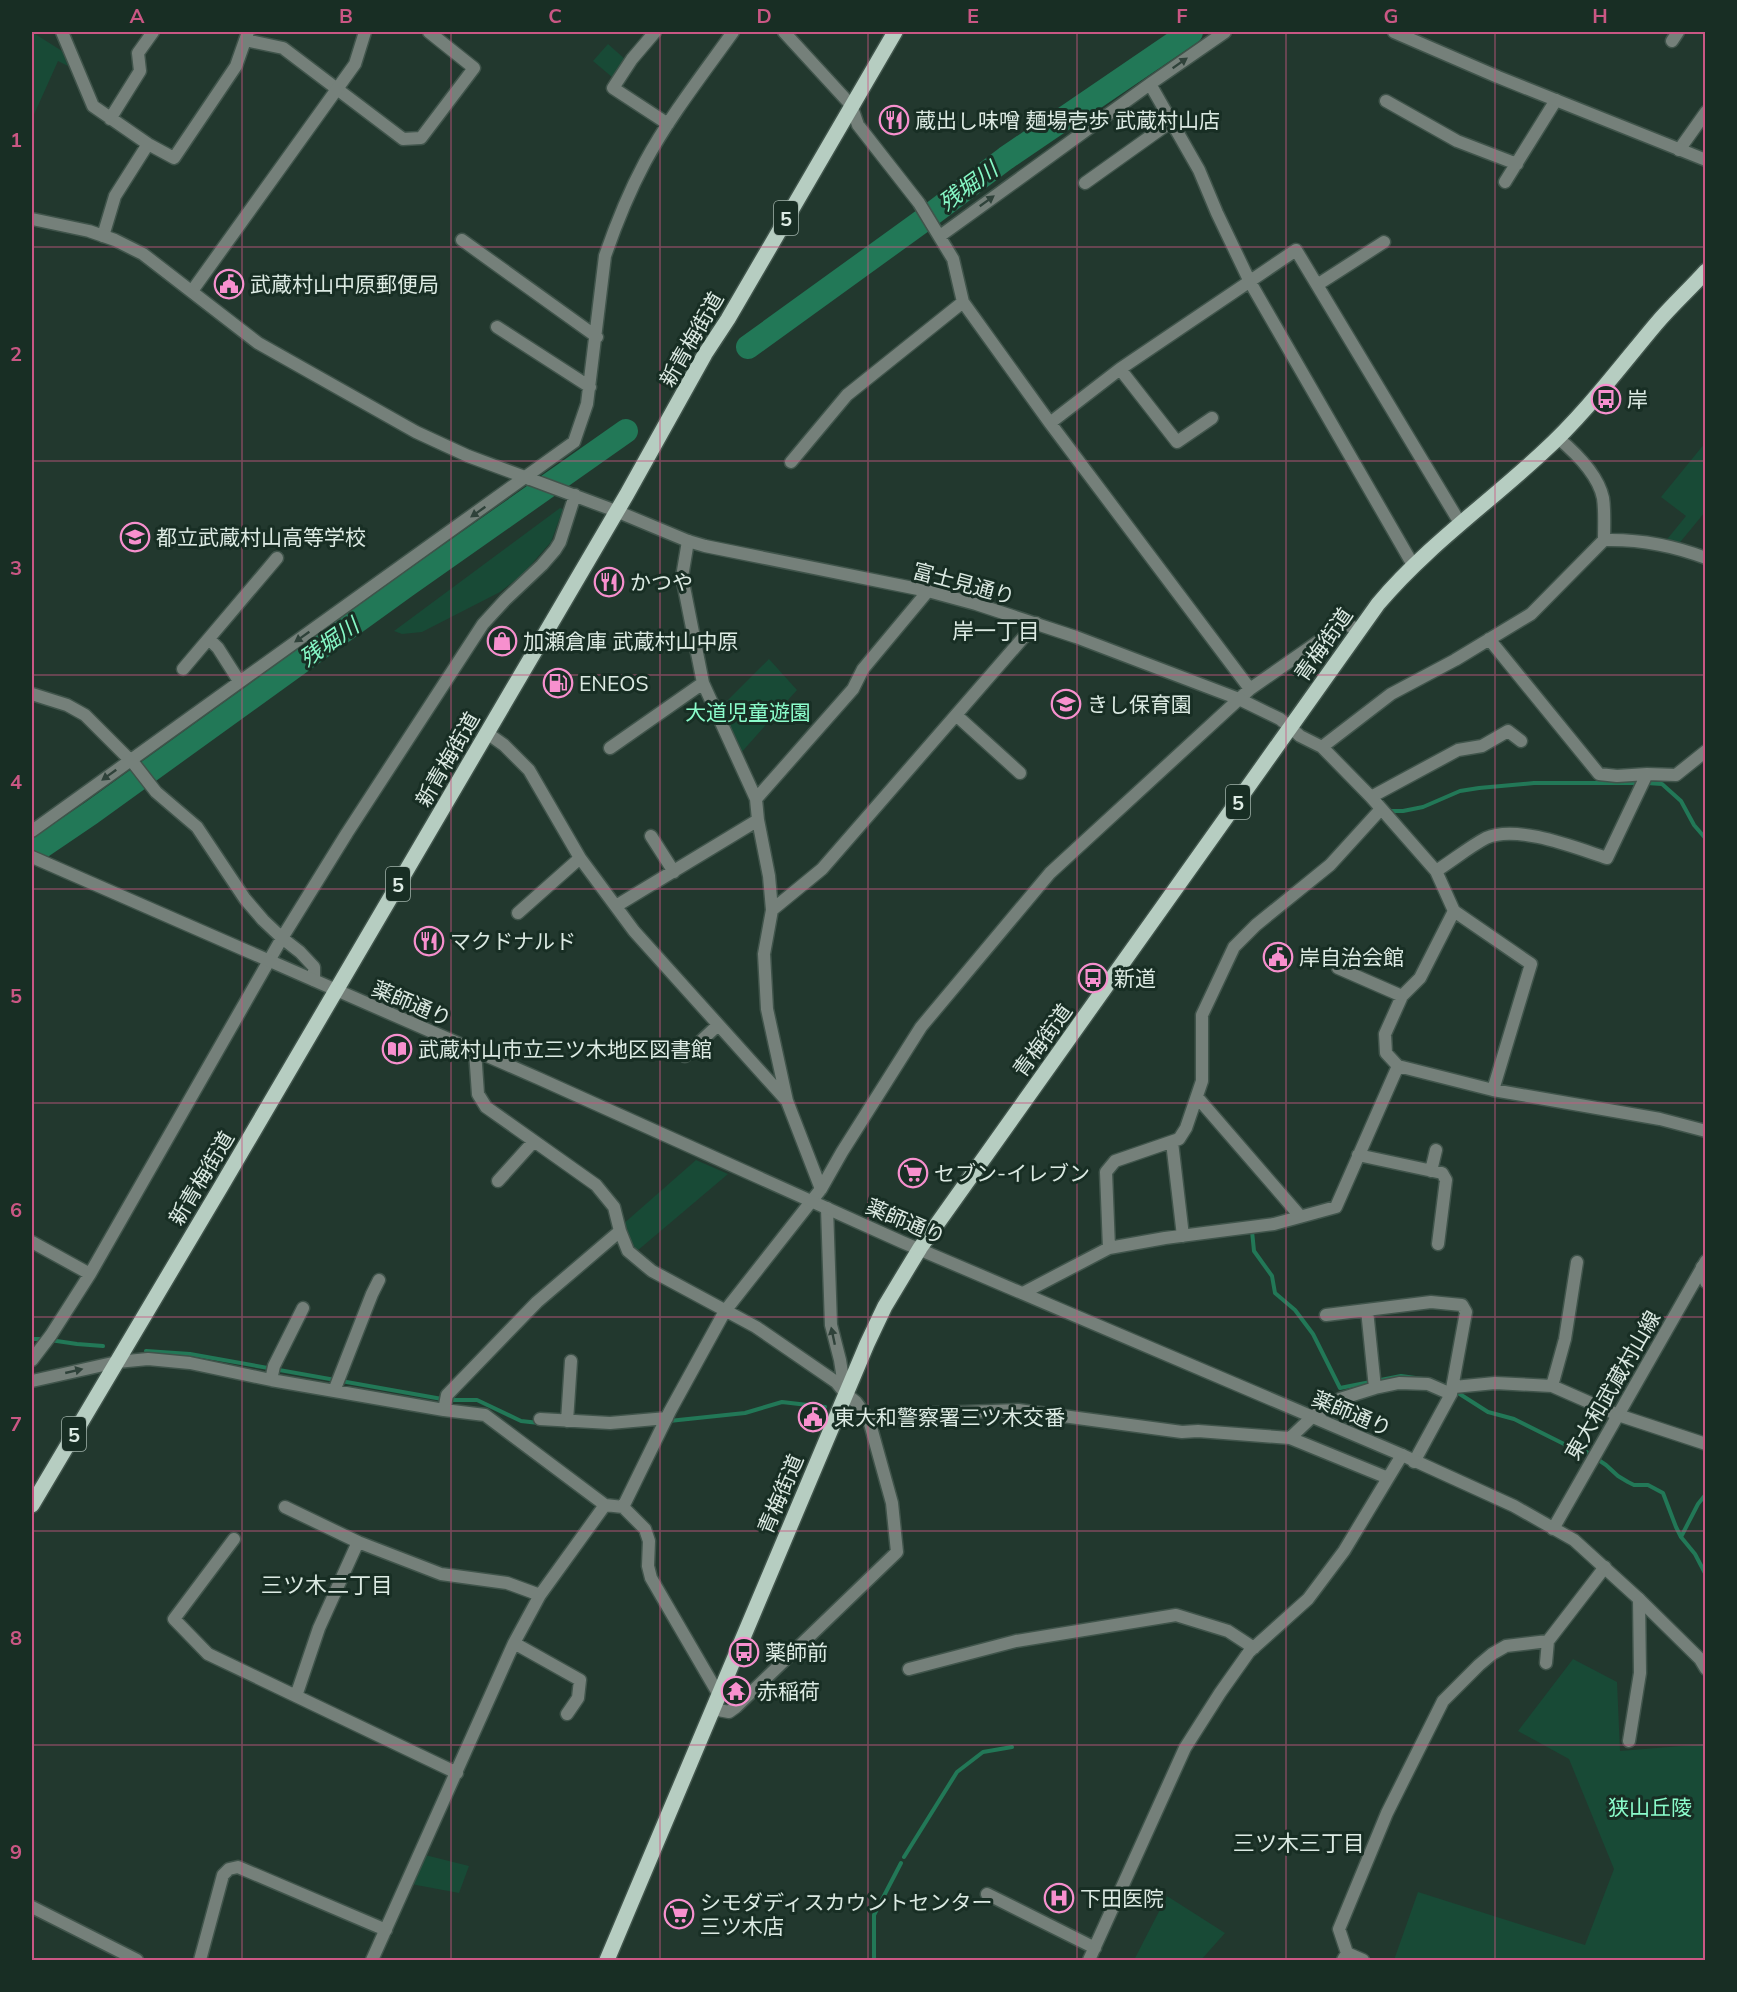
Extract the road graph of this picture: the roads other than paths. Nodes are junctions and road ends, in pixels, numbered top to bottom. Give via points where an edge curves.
1 (62, 32) edge
2 (153, 32) edge
3 (365, 32) edge
4 (429, 32) edge
5 (655, 32) edge
6 (733, 32) edge
7 (784, 32) edge
8 (895, 32) edge
9 (1225, 32) edge
10 (1394, 32) edge
11 (246, 36) edge
12 (1150, 84) junction
13 (338, 89) junction
14 (1556, 100) junction
15 (1386, 101) dead end
16 (851, 105) junction
17 (1706, 112) edge
18 (110, 118) junction
19 (1172, 121) junction
20 (668, 124) junction
21 (148, 144) junction
22 (1679, 150) junction
23 (1706, 160) edge
24 (1517, 164) junction
25 (1505, 182) dead end
26 (1085, 183) dead end
27 (32, 219) edge
28 (939, 234) junction
29 (103, 236) junction
30 (462, 240) dead end
31 (1384, 242) dead end
32 (1706, 271) edge
33 (1250, 282) junction
34 (1317, 285) junction
35 (192, 291) junction
36 (963, 302) junction
37 (497, 327) dead end
38 (597, 337) junction
39 (1120, 369) junction
40 (590, 387) junction
41 (1212, 418) dead end
42 (1050, 423) junction
43 (1558, 438) junction
44 (791, 462) dead end
45 (528, 478) junction
46 (573, 494) junction
47 (616, 511) junction
48 (1460, 524) junction
49 (1604, 540) junction
50 (688, 541) junction
51 (277, 558) dead end
52 (1706, 558) edge
53 (1413, 565) junction
54 (928, 591) junction
55 (1036, 623) junction
56 (1358, 629) junction
57 (209, 639) junction
58 (1489, 639) junction
59 (183, 669) dead end
60 (239, 681) junction
61 (703, 683) junction
62 (1250, 689) junction
63 (32, 694) edge
64 (1239, 699) junction
65 (956, 716) junction
66 (1291, 728) junction
67 (487, 733) junction
68 (1521, 741) dead end
69 (1322, 747) junction
70 (610, 748) dead end
71 (1706, 751) edge
72 (132, 762) junction
73 (1020, 773) dead end
74 (1644, 780) junction
75 (1371, 797) junction
76 (756, 799) junction
77 (1381, 809) junction
78 (758, 819) junction
79 (32, 831) edge
80 (651, 836) dead end
81 (32, 857) edge
82 (580, 858) junction
83 (1436, 871) junction
84 (674, 872) junction
85 (616, 906) junction
86 (772, 910) junction
87 (1454, 911) junction
88 (518, 913) dead end
89 (282, 938) junction
90 (269, 961) junction
91 (1338, 968) dead end
92 (314, 980) junction
93 (336, 991) junction
94 (1402, 996) junction
95 (718, 1024) junction
96 (475, 1051) junction
97 (685, 1056) dead end
98 (1398, 1066) junction
99 (1493, 1090) junction
100 (1197, 1097) junction
101 (788, 1101) junction
102 (1706, 1131) edge
103 (534, 1141) junction
104 (1172, 1142) junction
105 (1436, 1150) dead end
106 (1358, 1155) junction
107 (1431, 1171) junction
108 (498, 1181) dead end
109 (822, 1188) junction
110 (812, 1201) junction
111 (827, 1208) junction
112 (1300, 1216) junction
113 (620, 1231) junction
114 (1183, 1236) junction
115 (32, 1242) edge
116 (1438, 1244) dead end
117 (920, 1248) junction
118 (1109, 1248) junction
119 (1577, 1262) dead end
120 (1704, 1264) edge
121 (90, 1274) junction
122 (379, 1280) dead end
123 (1706, 1282) edge
124 (1023, 1293) junction
125 (303, 1308) dead end
126 (1367, 1310) junction
127 (725, 1311) junction
128 (1326, 1315) dead end
129 (32, 1360) edge
130 (571, 1361) dead end
131 (117, 1362) junction
132 (271, 1380) junction
133 (32, 1381) edge
134 (1552, 1386) junction
135 (1375, 1388) junction
136 (334, 1391) junction
137 (1453, 1391) junction
138 (845, 1393) junction
139 (444, 1410) junction
140 (1618, 1414) junction
141 (1311, 1418) junction
142 (540, 1419) dead end
143 (869, 1420) junction
144 (567, 1421) junction
145 (665, 1422) junction
146 (1290, 1438) junction
147 (1706, 1444) edge
148 (1402, 1455) junction
149 (1414, 1462) junction
150 (1388, 1478) junction
151 (605, 1504) junction
152 (32, 1505) edge
153 (285, 1507) dead end
154 (623, 1507) junction
155 (1553, 1529) junction
156 (234, 1539) dead end
157 (358, 1542) junction
158 (1605, 1567) junction
159 (540, 1595) junction
160 (1639, 1599) junction
161 (1548, 1641) junction
162 (514, 1643) junction
163 (1254, 1648) junction
164 (1546, 1663) dead end
165 (909, 1669) dead end
166 (1706, 1669) edge
167 (296, 1696) junction
168 (716, 1702) junction
169 (567, 1714) dead end
170 (1629, 1741) dead end
171 (457, 1773) junction
172 (987, 1894) dead end
173 (32, 1907) edge
174 (386, 1930) junction
175 (1095, 1948) junction
176 (1345, 1957) edge
177 (137, 1960) edge
178 (200, 1960) edge
179 (372, 1960) edge
180 (607, 1960) edge
181 (1089, 1960) edge
182 (1363, 1960) edge

1 - 18 street via 93,106
2 - 18 street via 138,53 140,71
3 - 13 street via 355,64
4 - 13 street via 474,68 420,138 403,139
5 - 20 street via 613,88
6 - 20 street
7 - 16 street
8 - 16 main road, 新青梅街道 / 5
12 -> 9 street
10 - 14 street
11 - 13 street via 283,48
11 - 21 street via 236,66 174,158
12 - 19 street
28 -> 12 street
13 - 35 street
14 - 22 street
14 - 24 street
15 - 24 street via 1457,141
16 - 28 street via 858,125
16 - 47 main road, 新青梅街道 / 5
17 - 22 street
18 - 21 street
19 - 26 street
19 - 33 street
20 - 38 street via 622,209 608,247
21 - 29 street via 115,196
22 - 23 street
24 - 25 street
27 - 29 street, 富士見通り
28 - 36 street via 953,259
29 - 35 street, 富士見通り via 143,254
30 - 38 street
31 - 34 street
32 - 43 main road, 青梅街道 / 5
33 - 34 street via 1296,250
33 - 39 street
33 - 53 street
34 - 48 street
35 - 45 street, 富士見通り via 258,343 416,432
36 - 42 street
36 - 44 street via 847,395
37 - 40 street
38 - 40 street
39 - 41 street via 1177,442
39 - 42 street
40 - 45 street via 574,442
42 - 62 street
43 - 48 main road, 青梅街道 / 5
43 - 49 street via 1596,480 1603,497
45 - 46 street, 富士見通り
45 -> 60 street
46 - 47 street, 富士見通り
46 - 89 street via 560,542 483,624
47 - 50 street, 富士見通り
47 - 67 main road, 新青梅街道 / 5
48 - 53 main road, 青梅街道 / 5
49 - 52 street via 1659,543
49 - 58 street via 1531,614
50 - 54 street, 富士見通り
50 - 61 street via 682,578
51 - 57 street
53 - 56 main road, 青梅街道 / 5
54 - 55 street, 富士見通り
54 - 76 street via 853,688
55 - 64 street, 富士見通り
55 - 65 street
56 - 62 street via 1342,625
56 - 66 main road, 青梅街道 / 5
57 - 59 street
57 - 60 street
58 - 69 street via 1391,694
58 - 74 street via 1599,774
60 - 72 street
61 - 70 street
61 - 76 street
62 - 64 street
63 - 72 street via 85,715
64 - 66 street, 富士見通り
64 - 109 street via 1050,873 921,1027
65 - 73 street
65 - 86 street via 822,869
66 - 69 street, 富士見通り
66 - 117 main road, 青梅街道 / 5
67 - 82 street via 529,770
67 - 93 main road, 新青梅街道 / 5
68 - 75 street via 1508,731 1482,746 1458,750
69 - 75 street, 富士見通り
71 - 74 street via 1676,775
72 -> 79 street
72 - 89 street via 152,787 197,828 245,899
74 - 83 street via 1607,858 1542,838 1506,835 1487,838
75 - 77 street, 富士見通り
76 - 78 street
77 - 83 street, 富士見通り
77 - 100 street via 1330,865 1234,947 1202,1015 1202,1081
78 - 84 street
78 - 86 street
80 - 84 street
81 - 90 street, 薬師通り
82 - 85 street
82 - 88 street
83 - 87 street, 富士見通り
84 - 85 street
85 - 95 street via 633,931
86 - 101 street via 764,954 767,1008
87 - 94 street via 1420,978
87 - 99 street via 1531,964
89 - 90 street
89 - 92 street via 314,967
90 - 92 street, 薬師通り
90 - 121 street
91 - 94 street
92 - 93 street, 薬師通り
93 - 96 street, 薬師通り
93 - 131 main road, 新青梅街道 / 5
94 - 98 street via 1384,1045
95 - 97 street
95 - 101 street
96 - 103 street via 478,1094 486,1107
96 - 110 street, 薬師通り
98 - 99 street
98 - 106 street
99 - 102 street via 1660,1119
100 - 104 street via 1186,1128
100 - 112 street
101 - 109 street
103 - 108 street
103 - 113 street via 596,1185 614,1207
104 - 114 street
104 - 118 street via 1115,1161 1106,1172
105 - 107 street
106 - 107 street
106 - 112 street via 1336,1207
107 - 116 street via 1442,1173 1446,1180
109 - 110 street
110 - 111 street, 薬師通り
110 - 127 street
111 - 117 street, 薬師通り
138 -> 111 street via 831,1325
112 - 114 street via 1274,1224
113 - 127 street via 628,1251 652,1270
113 - 139 street via 537,1302 447,1395
114 - 118 street
115 - 121 street
117 - 124 street, 薬師通り
117 - 138 main road, 青梅街道 / 5 via 880,1316
118 - 124 street
119 - 134 street via 1565,1339
120 - 123 street
120 - 140 street, 東大和武蔵村山線
121 - 129 street
122 - 136 street
124 - 141 street, 薬師通り
125 - 132 street
126 - 128 street
126 - 135 street
126 - 137 street via 1431,1302 1462,1305 1466,1312
127 - 138 street via 756,1327 836,1382
127 - 145 street
130 - 144 street
131 - 132 street via 148,1359 190,1363
133 -> 131 street
131 - 152 main road, 新青梅街道 / 5
132 - 136 street
134 - 137 street via 1495,1383
134 - 140 street
135 - 137 street via 1399,1383 1428,1384
135 - 141 street via 1340,1399
136 - 139 street
137 - 149 street
138 - 143 street
138 - 168 main road, 青梅街道 / 5
139 - 151 street via 485,1415
140 - 147 street
140 - 155 street, 東大和武蔵村山線
141 - 146 street
141 - 148 street, 薬師通り
142 - 144 street
143 - 146 street via 913,1414 1018,1410 1182,1432
143 - 168 street via 892,1503 897,1552 736,1707 729,1712
144 - 145 street
145 - 154 street
146 - 150 street
148 - 149 street, 薬師通り
148 - 150 street
149 - 155 street, 薬師通り via 1514,1506
150 - 163 street via 1344,1551 1308,1599
151 - 154 street
151 - 159 street
153 - 157 street
154 - 168 street via 645,1529 651,1578
155 - 158 street, 薬師通り via 1574,1540
156 - 167 street via 174,1618 208,1654
157 - 159 street via 441,1574 507,1583
157 - 167 street via 319,1628
158 - 160 street, 薬師通り
158 - 161 street
159 - 162 street
160 - 166 street, 薬師通り
160 - 170 street via 1640,1673
161 - 164 street
161 - 176 street via 1506,1646 1479,1665 1443,1701 1387,1813 1339,1929
162 - 169 street via 580,1680 578,1698
162 - 171 street
163 - 165 street via 1228,1631 1176,1615 1007,1643
163 - 175 street via 1185,1748
167 - 171 street
168 - 180 main road, 青梅街道 / 5
171 - 174 street
172 - 175 street
173 - 177 street
174 - 178 street via 232,1867 224,1875
174 - 179 street
175 - 181 street
176 - 182 street

